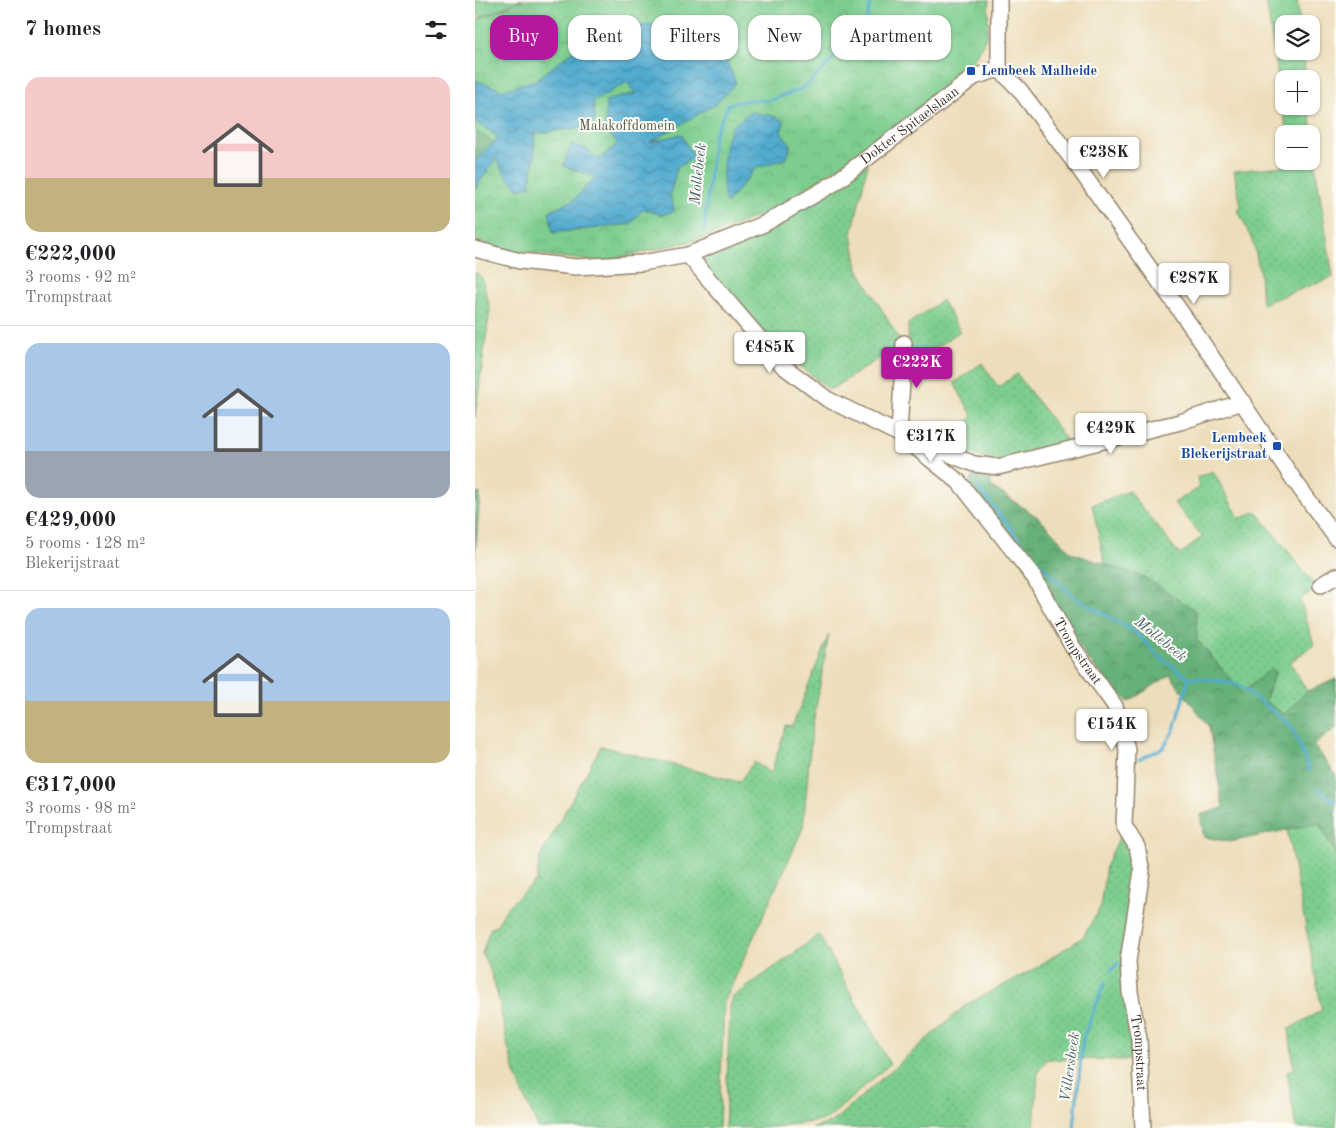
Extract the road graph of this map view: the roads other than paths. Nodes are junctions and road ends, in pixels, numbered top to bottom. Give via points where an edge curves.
1 (999, 0) edge
2 (999, 69) junction
3 (475, 249) edge
4 (688, 255) junction
5 (904, 343) dead end
6 (1243, 402) junction
7 (899, 434) junction
8 (974, 464) junction
9 (959, 482) junction
10 (1336, 538) edge
11 (1336, 576) edge
12 (1321, 585) dead end
13 (1143, 1128) edge

1 - 2 street
2 - 4 street, Dokter Spitaelslaan via 974,77 833,184 789,211
2 - 6 street via 1075,163
3 - 4 street, Dokter Spitaelslaan via 520,260 576,267 642,263
4 - 7 street via 783,366 827,399
5 - 7 street
6 - 8 street via 1180,422 998,467
6 - 10 street
7 - 8 street
7 - 9 street, Trompstraat
8 - 9 street via 963,470
9 - 13 street, Trompstraat via 1034,577 1072,646 1115,706 1127,749 1125,826 1137,847 1142,872 1128,961 1139,1040
11 - 12 street

